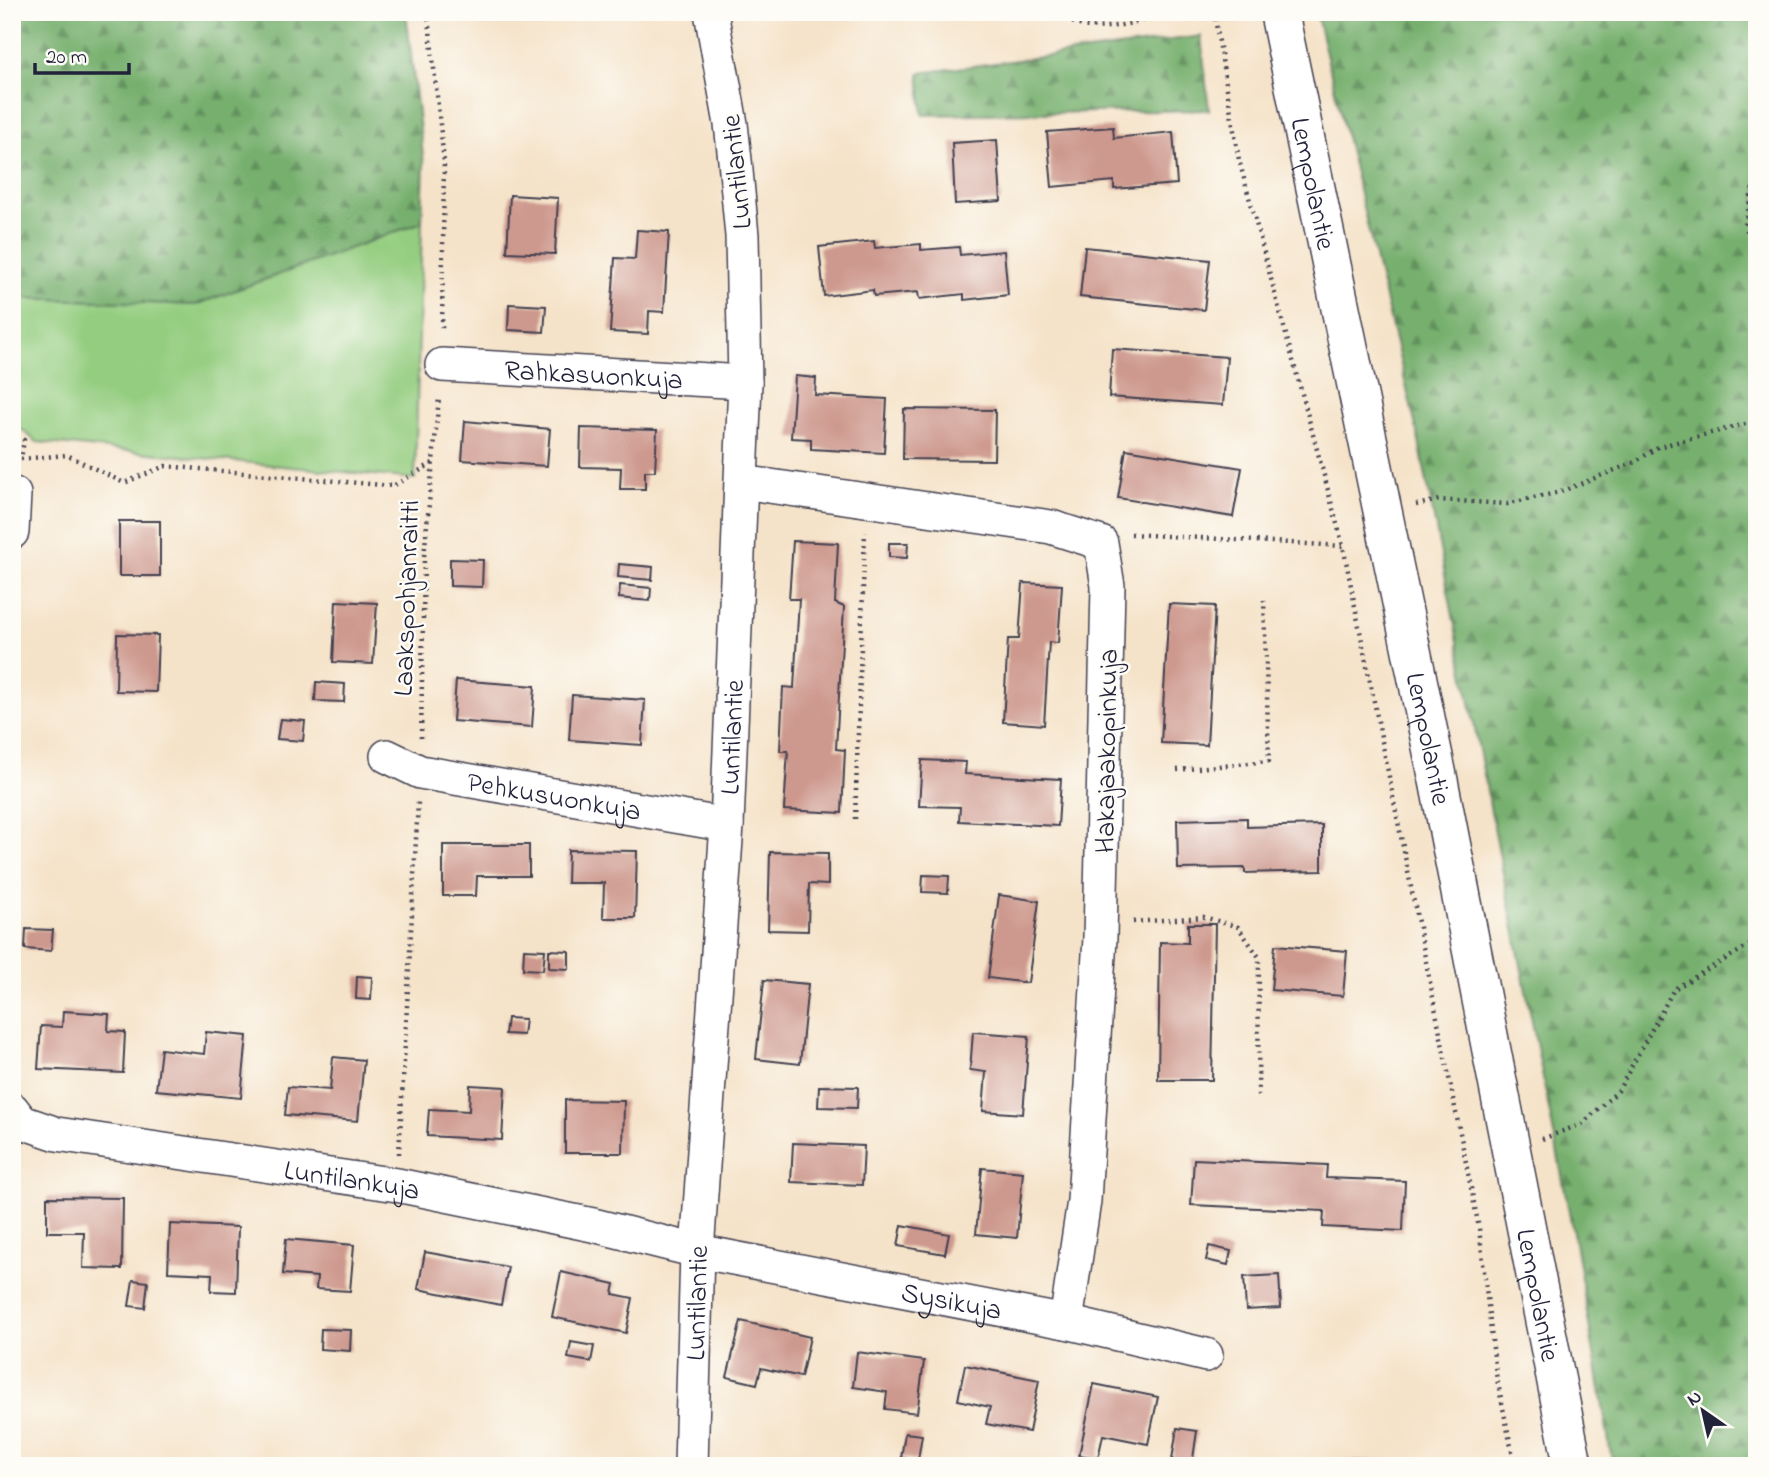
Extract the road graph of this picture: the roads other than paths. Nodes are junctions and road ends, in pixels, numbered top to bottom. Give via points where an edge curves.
1 (711, 12) edge
2 (1279, 12) edge
3 (442, 365) road end
4 (746, 382) junction
5 (742, 482) junction
6 (14, 494) dead end
7 (12, 532) edge
8 (387, 756) dead end
9 (727, 825) junction
10 (12, 1109) edge
11 (697, 1251) junction
12 (1066, 1322) junction
13 (1206, 1354) dead end
14 (691, 1466) edge
15 (1573, 1466) edge

1 - 4 street, Luntilantie via 731,124 742,236
2 - 15 street, Lempolantie via 1384,513
3 - 4 street, Rahkasuonkuja
4 - 5 street, Luntilantie
5 - 9 street, Luntilantie
5 - 12 street, Hakajaakopinkuja via 1051,527 1101,543 1108,586 1101,924 1084,1201
6 - 7 street
8 - 9 street, Pehkusuonkuja via 420,772
9 - 11 street, Luntilantie
10 - 11 street, Luntilankuja via 22,1122 57,1134 397,1185 593,1224
11 - 12 street, Sysikuja
11 - 14 street, Luntilantie
12 - 13 street, Sysikuja

